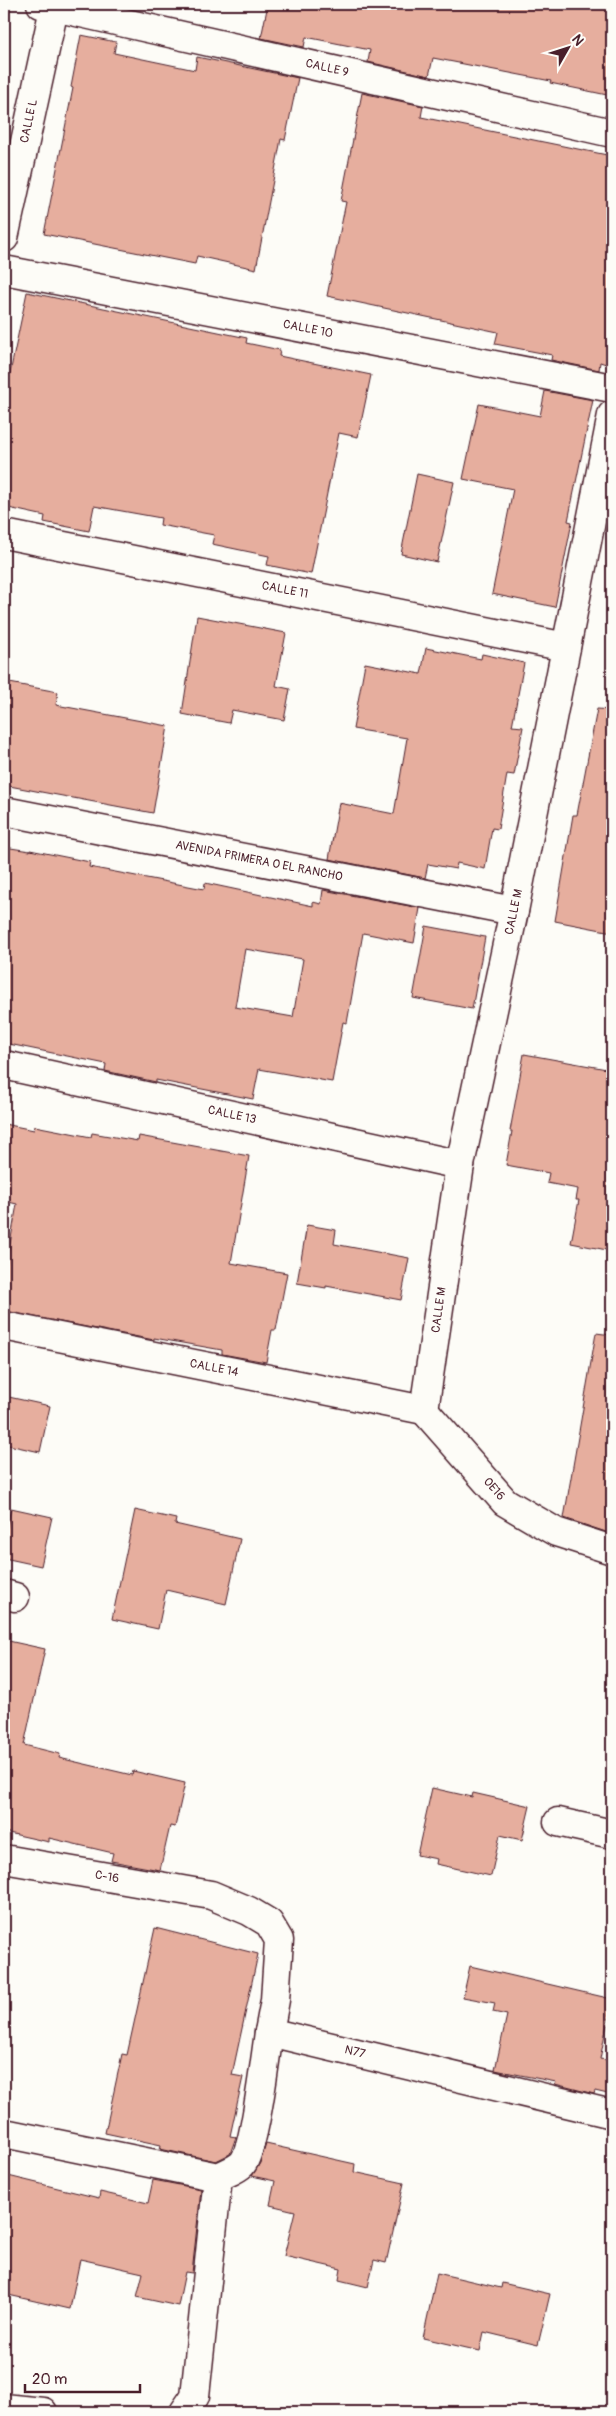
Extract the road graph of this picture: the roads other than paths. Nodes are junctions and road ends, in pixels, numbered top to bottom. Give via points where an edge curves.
1 (50, 5) edge
2 (612, 133) edge
3 (4, 238) edge
4 (4, 270) edge
5 (612, 388) edge
6 (612, 415) edge
7 (4, 534) edge
8 (566, 647) junction
9 (4, 811) edge
10 (514, 911) junction
11 (4, 1065) edge
12 (460, 1165) junction
13 (4, 1326) edge
14 (424, 1410) junction
15 (612, 1550) edge
16 (558, 1822) dead end
17 (612, 1834) edge
18 (4, 1859) edge
19 (269, 2032) junction
20 (612, 2114) edge
21 (4, 2133) edge
22 (218, 2177) junction
23 (4, 2408) edge
24 (43, 2412) edge
25 (184, 2412) edge

1 - 2 street, CALLE 9
1 - 3 street, CALLE L
4 - 5 street, CALLE 10
6 - 8 street, CALLE M
7 - 8 street, CALLE 11
8 - 10 street, CALLE M
9 - 10 street, AVENIDA PRIMERA O EL RANCHO
10 - 12 street, CALLE M
11 - 12 street, CALLE 13
12 - 14 street, CALLE M
13 - 14 street, CALLE 14
14 - 15 street, OE16 via 505,1502 556,1532
16 - 17 street
18 - 19 street, C-16 via 211,1895 269,1923 279,1940 275,2000
19 - 20 street, N77
19 - 22 street via 250,2148 242,2163
21 - 22 street
22 - 25 street via 195,2396
23 - 24 street

